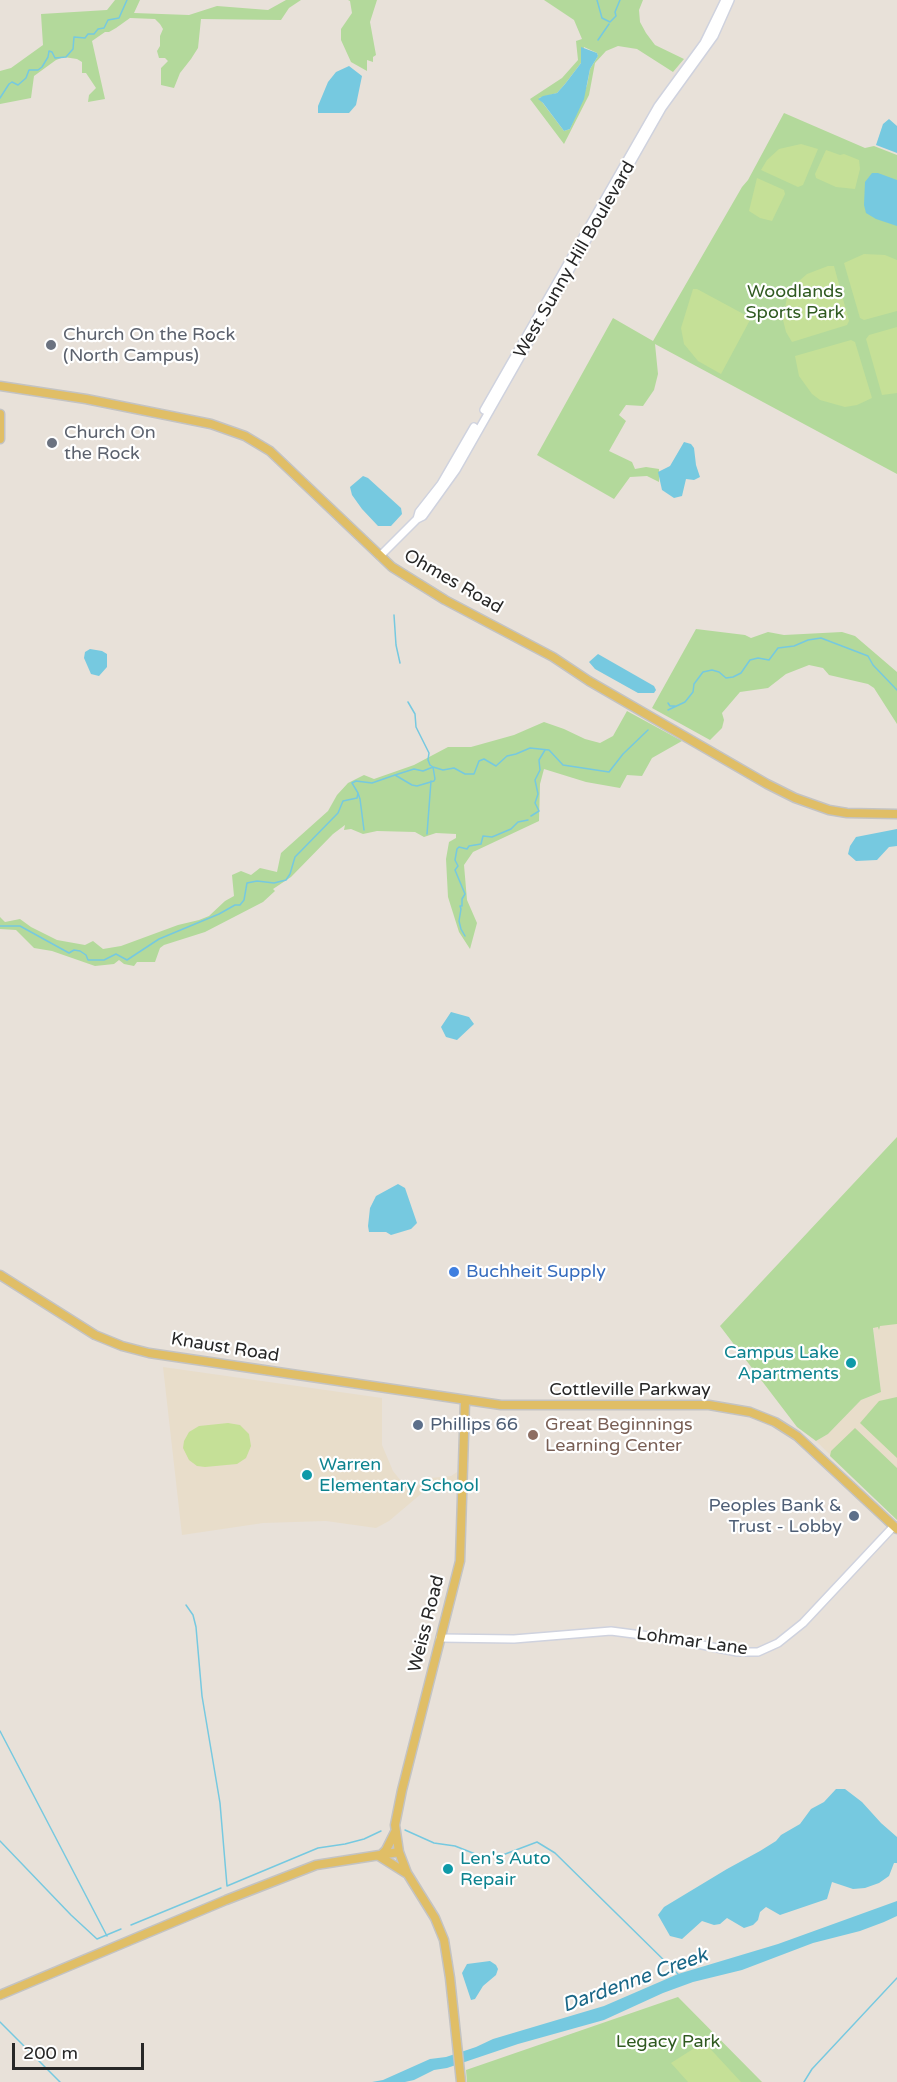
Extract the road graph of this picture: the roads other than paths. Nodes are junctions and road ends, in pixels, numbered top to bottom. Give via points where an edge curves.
1 (725, 0) edge
2 (730, 0) edge
3 (0, 386) edge
4 (0, 414) edge
5 (0, 439) edge
6 (417, 519) junction
7 (380, 556) junction
8 (897, 814) edge
9 (0, 1275) edge
10 (465, 1401) junction
11 (895, 1527) edge
12 (440, 1638) junction
13 (396, 1831) junction
14 (399, 1852) junction
15 (379, 1856) junction
16 (407, 1873) junction
17 (0, 1995) edge
18 (461, 2081) edge

1 - 6 street, West Sunny Hill Boulevard via 704,43 651,118 448,472
2 - 6 street, West Sunny Hill Boulevard via 714,36 662,108 456,470
3 - 7 main road, Ohmes Road via 211,424 245,436 270,451
4 - 5 main road
6 - 7 street, West Sunny Hill Boulevard
7 - 8 main road, Ohmes Road via 446,600 553,657 781,791 829,810
9 - 10 main road, Knaust Road via 88,1331 131,1349
10 - 11 main road, Cottleville Parkway via 519,1406 709,1405 750,1412 797,1436
10 - 12 main road, Weiss Road via 460,1562
11 - 12 street, Lohmar Lane via 803,1623 778,1643 758,1652 611,1631 523,1638
12 - 13 main road, Weiss Road via 397,1810
13 - 14 main road, Weiss Road
13 - 15 main road
14 - 15 main road
14 - 16 main road, Weiss Road
15 - 16 main road
15 - 17 main road via 316,1865
16 - 18 main road, Weiss Road via 441,1929 448,1956

